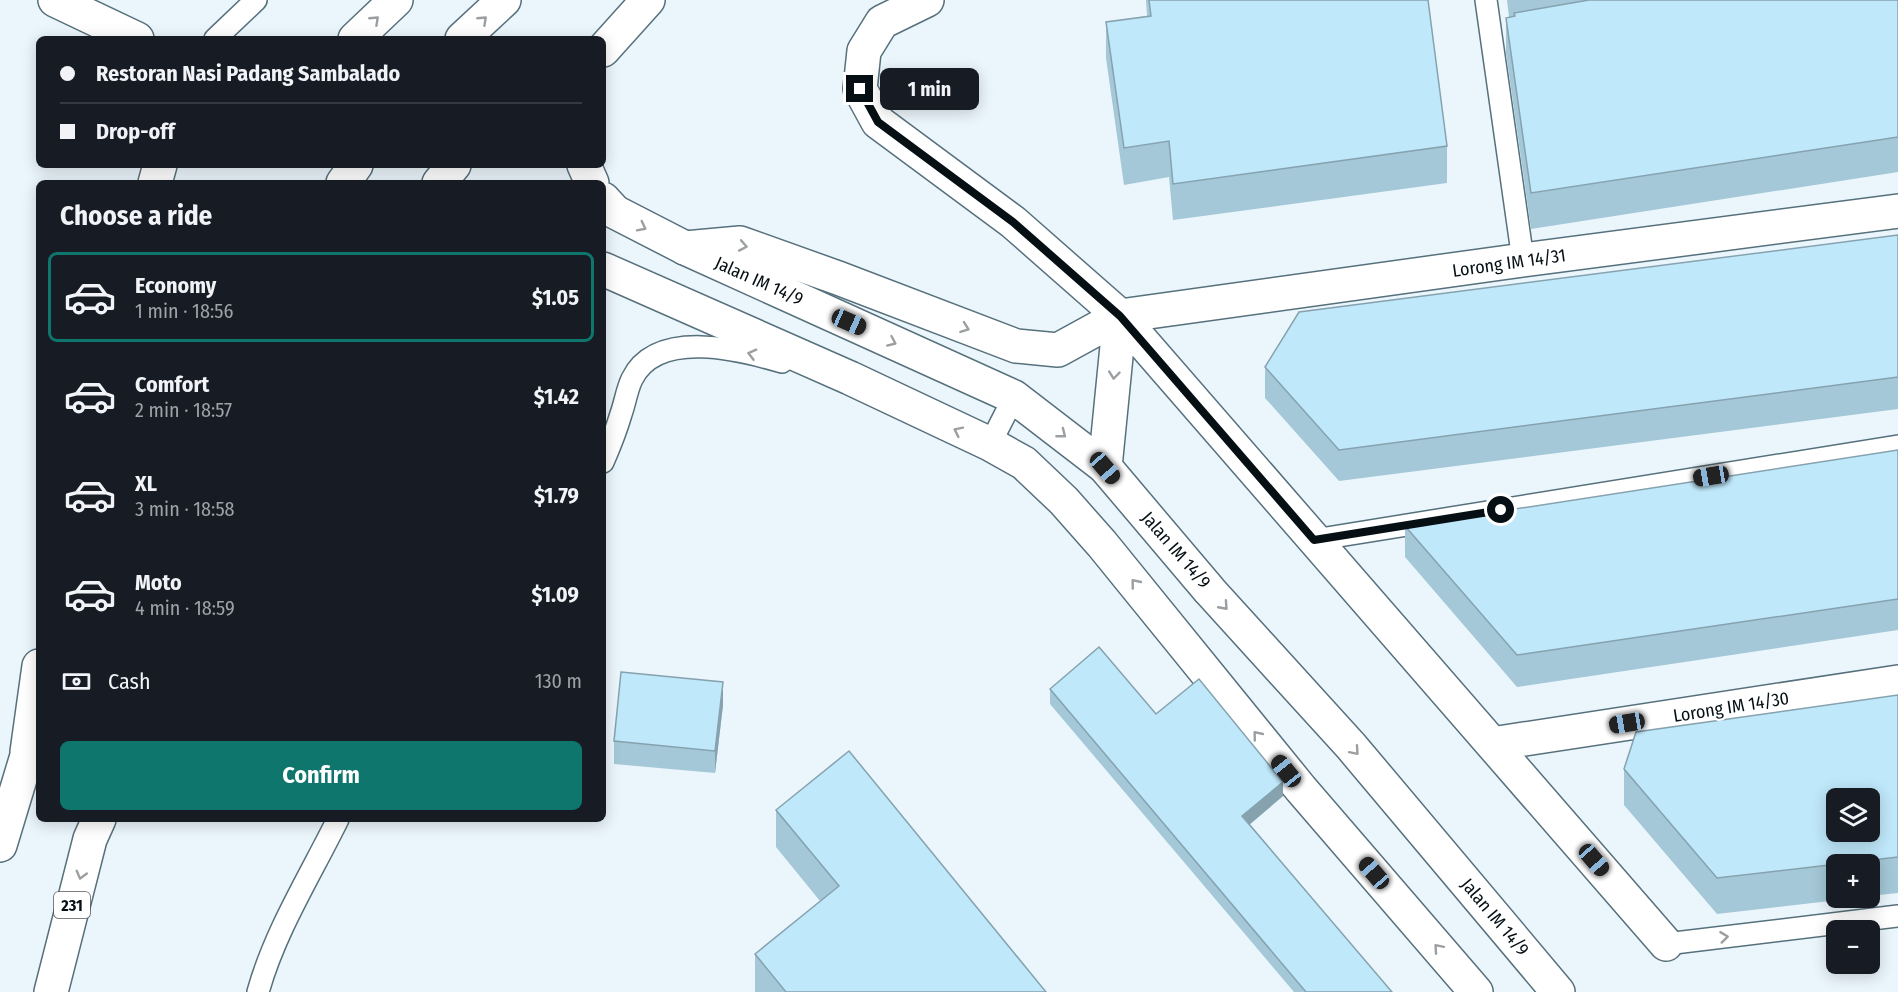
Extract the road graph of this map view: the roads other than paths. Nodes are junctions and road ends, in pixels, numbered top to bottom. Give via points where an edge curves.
1 (55, 0) edge
2 (256, 0) edge
3 (396, 0) edge
4 (504, 0) edge
5 (626, 0) edge
6 (648, 0) edge
7 (927, 0) edge
8 (1486, 0) edge
9 (131, 36) edge
10 (218, 36) edge
11 (358, 36) edge
12 (465, 36) edge
13 (588, 36) edge
14 (1514, 36) edge
15 (1492, 39) junction
16 (606, 47) edge
17 (452, 168) edge
18 (442, 180) edge
19 (606, 202) edge
20 (1898, 211) edge
21 (685, 248) junction
22 (1524, 260) junction
23 (606, 270) edge
24 (1120, 316) junction
25 (849, 378) junction
26 (1014, 397) junction
27 (990, 444) junction
28 (1898, 446) edge
29 (606, 456) edge
30 (1105, 468) junction
31 (1314, 540) junction
32 (1898, 682) edge
33 (36, 687) edge
34 (36, 737) edge
35 (1492, 744) junction
36 (26, 759) junction
37 (98, 822) edge
38 (336, 822) edge
39 (0, 845) edge
40 (1898, 916) edge
41 (1666, 944) joint
42 (51, 992) edge
43 (258, 992) edge
44 (1476, 992) edge
45 (1558, 992) edge

1 - 9 street
2 - 10 lane
11 -> 3 street
12 -> 4 street
5 - 13 street
6 - 16 street
7 - 24 street via 882,21 864,51 860,89 878,122 1013,222
8 - 15 lane
14 - 15 lane
15 - 22 lane
17 - 18 street
19 -> 21 street, Jalan IM 14/9 via 615,212
20 - 22 street, Lorong IM 14/31
21 -> 24 street via 740,243 1016,346 1058,350
21 -> 26 street, Jalan IM 14/9
22 - 24 street, Lorong IM 14/31
23 - 25 street
24 -> 30 street
24 - 31 street
27 -> 25 street
25 -> 29 lane via 737,350 695,346 667,350 649,360 632,378
26 - 27 lane
26 -> 30 street, Jalan IM 14/9
44 -> 27 street via 1301,789 1064,501 1024,464
28 - 31 lane
30 -> 45 street, Jalan IM 14/9 via 1351,746
31 - 35 street
32 - 35 street, Lorong IM 14/30
33 - 36 street
34 - 36 street
35 - 41 street
36 - 39 street
37 -> 42 street, 231
38 - 43 lane via 280,932
41 -> 40 lane

